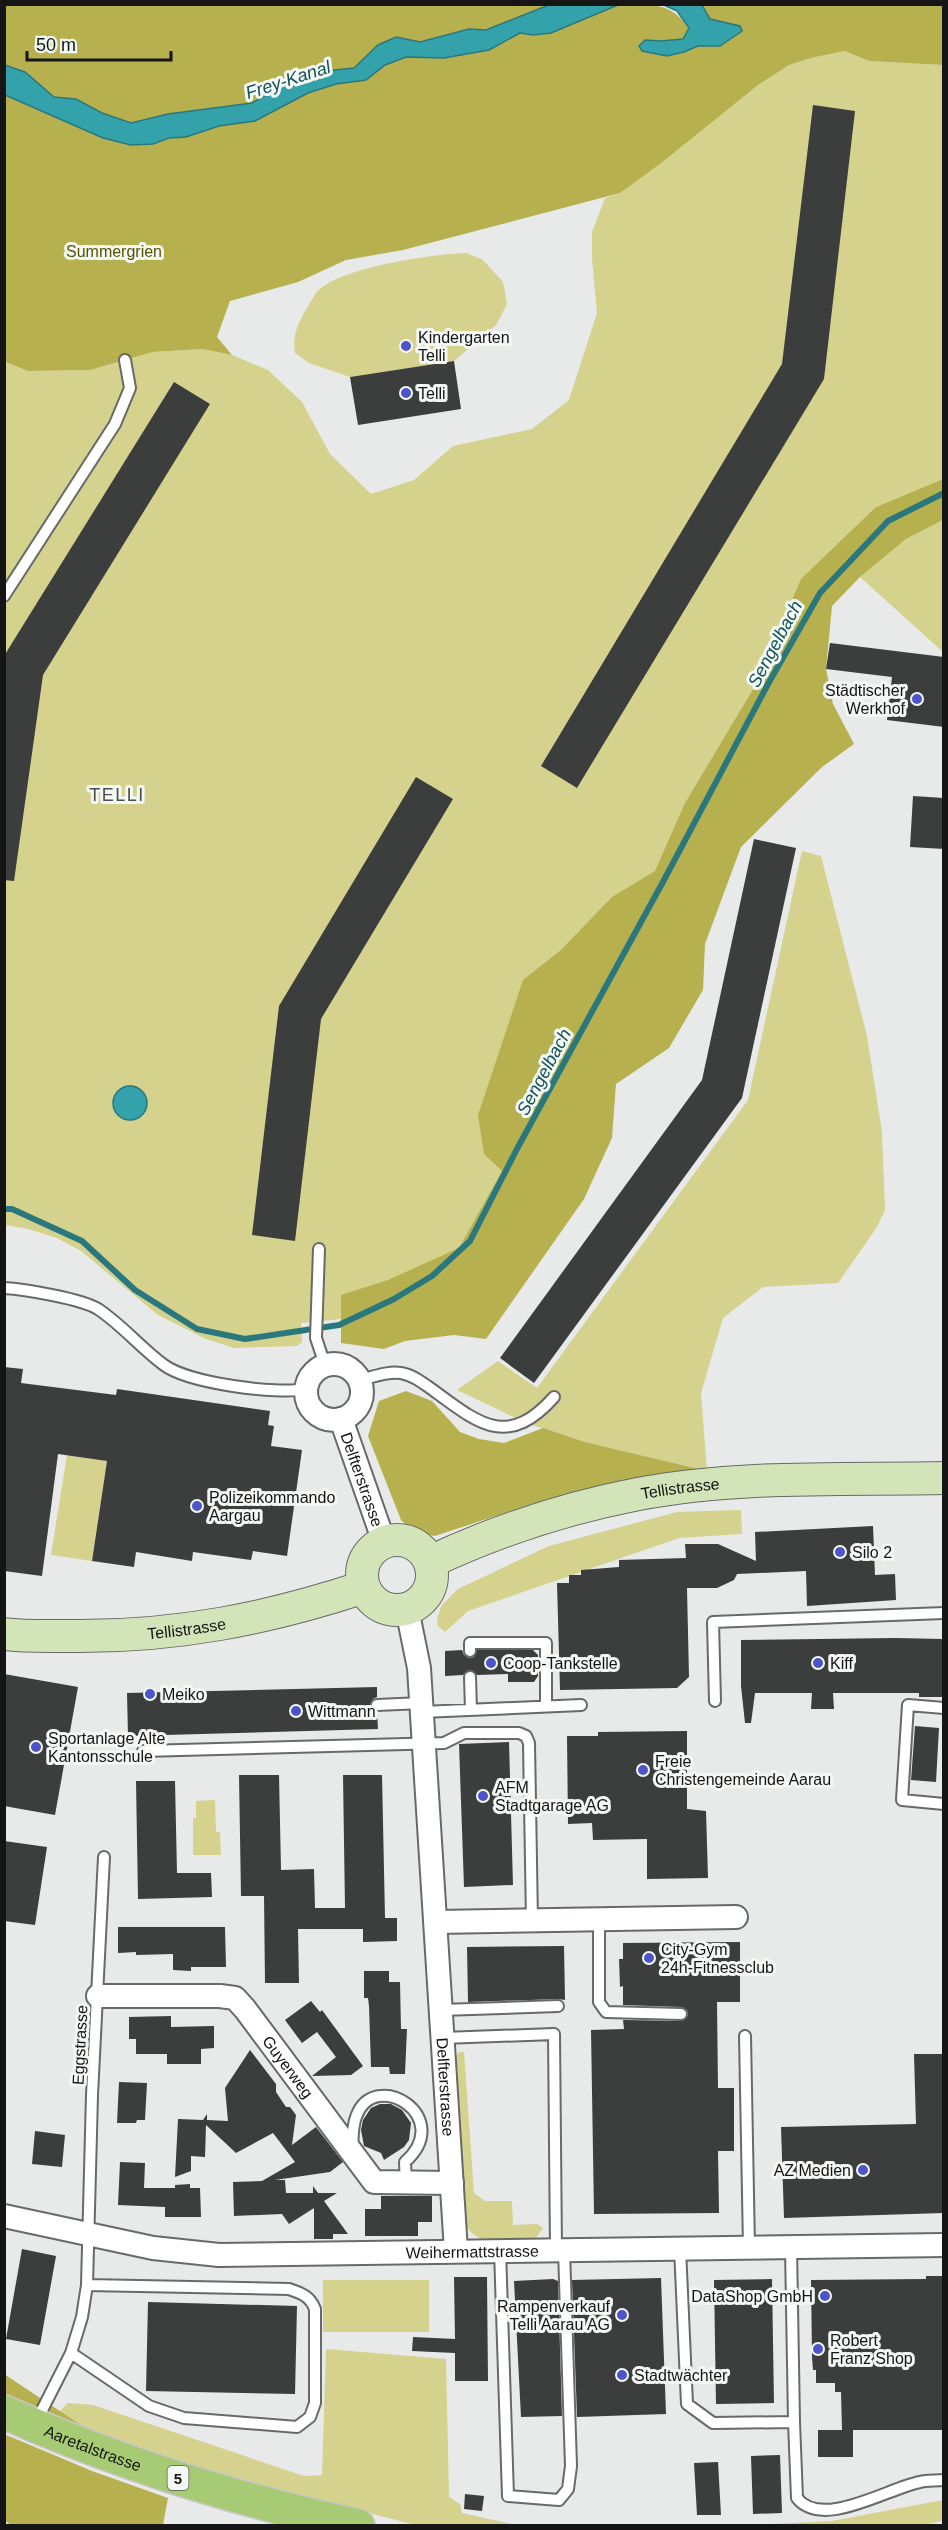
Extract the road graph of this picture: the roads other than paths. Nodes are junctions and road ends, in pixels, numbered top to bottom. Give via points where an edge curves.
1 (125, 360) dead end
2 (4, 596) edge
3 (319, 1249) dead end
4 (4, 1288) edge
5 (325, 1365) junction
6 (360, 1380) junction
7 (306, 1389) junction
8 (554, 1397) dead end
9 (341, 1419) junction
10 (944, 1478) edge
11 (384, 1542) junction
12 (430, 1562) junction
13 (364, 1587) junction
14 (407, 1609) junction
15 (944, 1613) edge
16 (4, 1634) edge
17 (470, 1650) dead end
18 (470, 1677) dead end
19 (715, 1701) dead end
20 (377, 1705) dead end
21 (581, 1705) dead end
22 (546, 1706) junction
23 (422, 1707) junction
24 (944, 1708) edge
25 (471, 1710) junction
26 (424, 1743) junction
27 (143, 1751) dead end
28 (944, 1804) edge
29 (104, 1857) dead end
30 (736, 1917) dead end
31 (532, 1921) junction
32 (599, 1921) junction
33 (436, 1922) junction
34 (98, 1996) junction
35 (558, 2006) dead end
36 (441, 2010) junction
37 (681, 2014) dead end
38 (745, 2036) dead end
39 (443, 2038) junction
40 (352, 2155) junction
41 (452, 2183) junction
42 (406, 2184) junction
43 (4, 2216) edge
44 (88, 2235) junction
45 (944, 2245) edge
46 (749, 2247) junction
47 (791, 2247) junction
48 (680, 2248) junction
49 (500, 2250) junction
50 (560, 2250) junction
51 (456, 2251) junction
52 (87, 2285) junction
53 (71, 2353) junction
54 (4, 2412) edge
55 (38, 2418) dead end
56 (794, 2422) junction
57 (4, 2426) edge
58 (944, 2480) edge
59 (291, 2526) edge
60 (358, 2526) edge

1 - 2 lane via 130,388 115,424
3 - 5 lane via 316,1338
4 - 7 lane via 27,1289 96,1308 166,1367 204,1380 275,1392
5 - 6 street via 349,1368
5 - 7 street via 312,1374
6 - 8 lane via 403,1373 418,1379 472,1419 488,1425 526,1423
6 - 9 street via 360,1404
7 - 9 street via 316,1413
9 - 11 street, Delfterstrasse
10 - 12 main road, Tellistrasse via 750,1482 640,1494 542,1519
11 - 12 main road via 411,1543
11 - 13 main road via 365,1561
12 - 14 main road via 432,1578 427,1594
13 - 14 main road via 372,1600 385,1608
13 - 16 main road, Tellistrasse via 277,1613 210,1627 125,1636
14 - 23 street, Delfterstrasse
15 - 19 lane via 713,1622
17 - 22 lane via 470,1643 546,1643
18 - 25 lane
20 - 23 lane
21 - 22 lane
22 - 25 lane
23 - 25 lane
23 - 26 street, Delfterstrasse
24 - 28 lane via 908,1705 902,1800
26 - 27 lane
26 - 31 lane via 444,1743 464,1733 526,1736
26 - 33 street, Delfterstrasse
29 - 34 lane, Eggstrasse
30 - 32 street
31 - 32 street
31 - 33 street
32 - 37 lane via 599,2002 606,2012
33 - 36 street, Delfterstrasse
34 - 40 street, Guyerweg via 235,1998
34 - 44 lane, Eggstrasse
35 - 36 lane
36 - 39 street, Delfterstrasse
38 - 46 lane
39 - 41 street, Delfterstrasse
39 - 50 lane via 554,2034
40 - 42 street, Guyerweg via 374,2182
40 - 42 lane via 356,2114 364,2104 380,2096 400,2099 419,2117 422,2133 417,2149 405,2162
41 - 42 street, Guyerweg
41 - 51 street, Delfterstrasse
43 - 44 street, Weihermattstrasse
44 - 51 street, Weihermattstrasse via 153,2248 219,2255
44 - 52 lane, Eggstrasse
45 - 47 street, Weihermattstrasse
46 - 47 street, Weihermattstrasse
46 - 48 street, Weihermattstrasse
47 - 56 lane
48 - 50 street, Weihermattstrasse
48 - 56 lane via 687,2404 713,2424
49 - 50 street, Weihermattstrasse
49 - 50 lane via 508,2496 559,2500 568,2489 572,2466
49 - 51 street, Weihermattstrasse
52 - 53 lane, Eggstrasse
52 - 53 lane via 289,2289 304,2294 315,2309 315,2403 310,2417 297,2427 184,2418 149,2406
53 - 55 lane, Eggstrasse
54 - 60 main road, Aaretalstrasse / 5 via 112,2455 219,2491
56 - 58 lane via 797,2498 812,2511 827,2512 920,2482
57 - 59 main road, Aaretalstrasse / 5 via 162,2488

